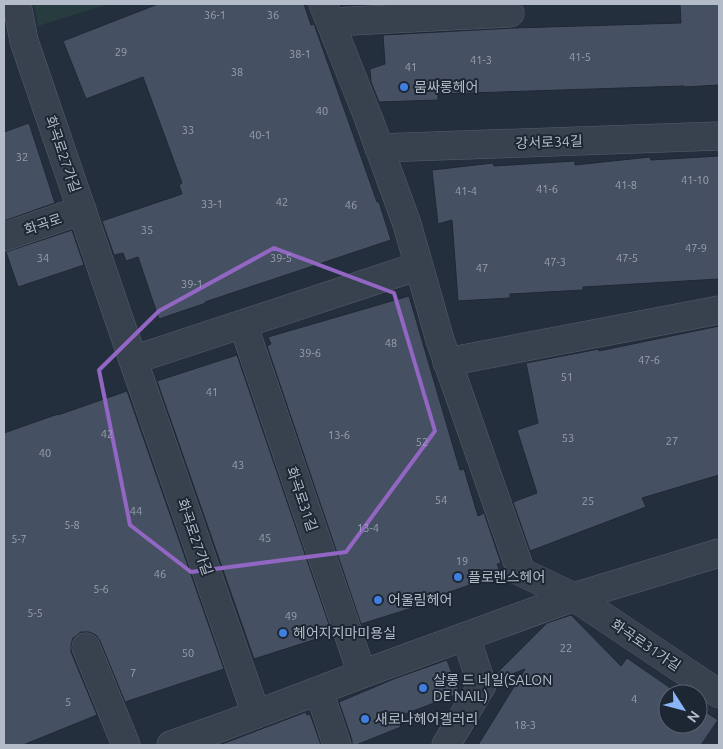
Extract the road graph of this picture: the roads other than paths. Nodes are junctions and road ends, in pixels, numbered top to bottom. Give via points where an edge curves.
1 (17, 4) edge
2 (327, 13) edge
3 (510, 13) dead end
4 (14, 43) edge
5 (719, 136) edge
6 (379, 148) junction
7 (82, 210) junction
8 (4, 238) edge
9 (419, 266) junction
10 (719, 310) edge
11 (243, 324) junction
12 (133, 360) junction
13 (448, 362) junction
14 (719, 553) edge
15 (574, 597) junction
16 (466, 637) junction
17 (86, 647) dead end
18 (362, 674) junction
19 (319, 690) junction
20 (719, 694) edge
21 (256, 714) junction
22 (228, 736) edge
23 (126, 745) edge
24 (171, 745) edge
25 (337, 745) edge
26 (446, 745) edge

1 - 4 street, 화곡로27가길
2 - 3 street
2 - 6 street
4 - 7 street, 화곡로27가길
5 - 6 street, 강서로34길
6 - 9 street
7 - 8 street, 화곡로
7 - 12 street, 화곡로27가길
9 - 11 street
9 - 13 street
10 - 13 street
11 - 12 street
11 - 18 street, 화곡로31길
12 - 21 street, 화곡로27가길
13 - 15 street via 521,572
14 - 15 street
15 - 16 street
15 - 20 street, 화곡로31가길
16 - 18 street
16 - 26 street via 482,685
17 - 23 street
18 - 19 street
19 - 21 street
19 - 25 street
21 - 22 street
22 - 24 street

